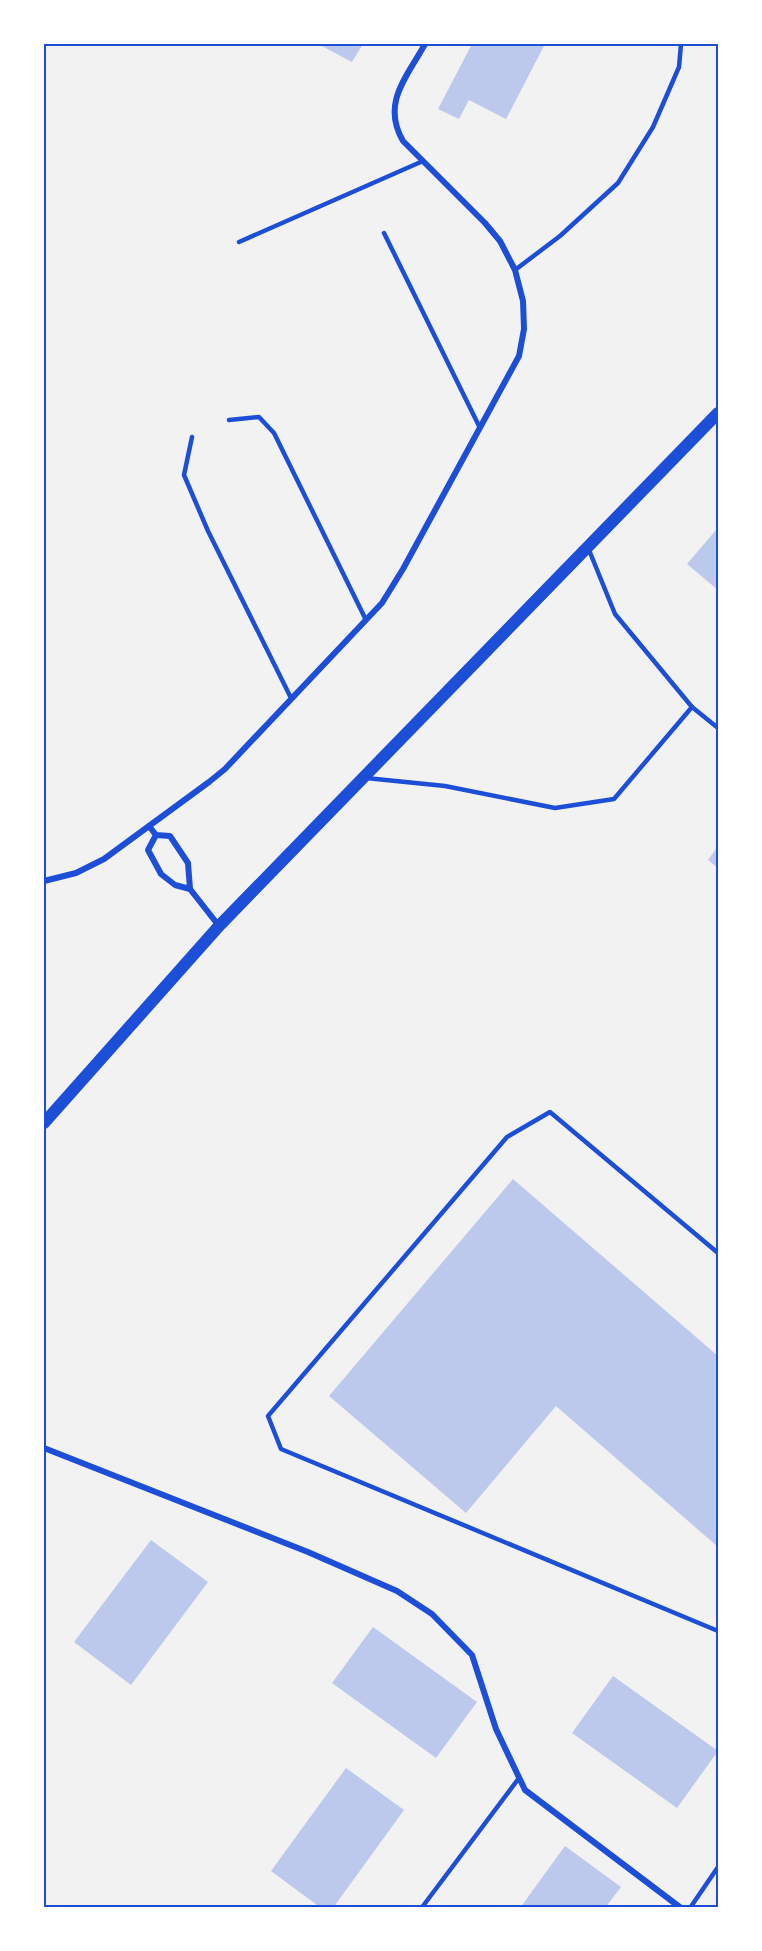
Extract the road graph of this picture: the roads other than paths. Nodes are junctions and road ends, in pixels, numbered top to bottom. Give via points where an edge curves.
1 (425, 44) edge
2 (681, 44) edge
3 (423, 161) junction
4 (384, 233) dead end
5 (238, 242) dead end
6 (515, 270) junction
7 (718, 413) edge
8 (229, 420) dead end
9 (480, 428) junction
10 (192, 437) dead end
11 (588, 548) junction
12 (366, 620) junction
13 (291, 698) junction
14 (692, 707) junction
15 (718, 728) edge
16 (364, 777) junction
17 (149, 826) junction
18 (156, 835) junction
19 (44, 881) edge
20 (190, 889) junction
21 (219, 926) junction
22 (44, 1123) edge
23 (718, 1253) edge
24 (44, 1448) edge
25 (718, 1631) edge
26 (519, 1778) junction
27 (718, 1867) edge
28 (423, 1906) dead end
29 (681, 1908) edge
30 (690, 1908) edge

1 - 3 street via 395,100 393,114 403,141
2 - 6 lane via 679,67 653,127 618,183 560,236
3 - 5 lane
3 - 6 street via 500,241
4 - 9 lane
6 - 9 street via 523,301 524,329 519,356
7 - 11 main road
8 - 12 lane via 259,417 274,432
9 - 12 street via 403,569
10 - 13 lane via 184,475
11 - 14 lane via 615,614
11 - 16 main road
12 - 13 street
13 - 17 street via 225,769
14 - 15 lane
14 - 16 lane via 614,799 555,808 446,786
16 - 21 main road
17 - 18 street
17 - 19 street via 104,859 76,873
18 - 20 street via 170,836 188,863
18 - 20 street via 148,850 161,874 175,885
20 - 21 street
21 - 22 main road
23 - 25 lane via 550,1112 507,1137 268,1416 281,1449
24 - 26 street via 308,1552 397,1591 432,1614 472,1655 496,1729
26 - 28 lane
26 - 29 street via 525,1791
27 - 30 lane

